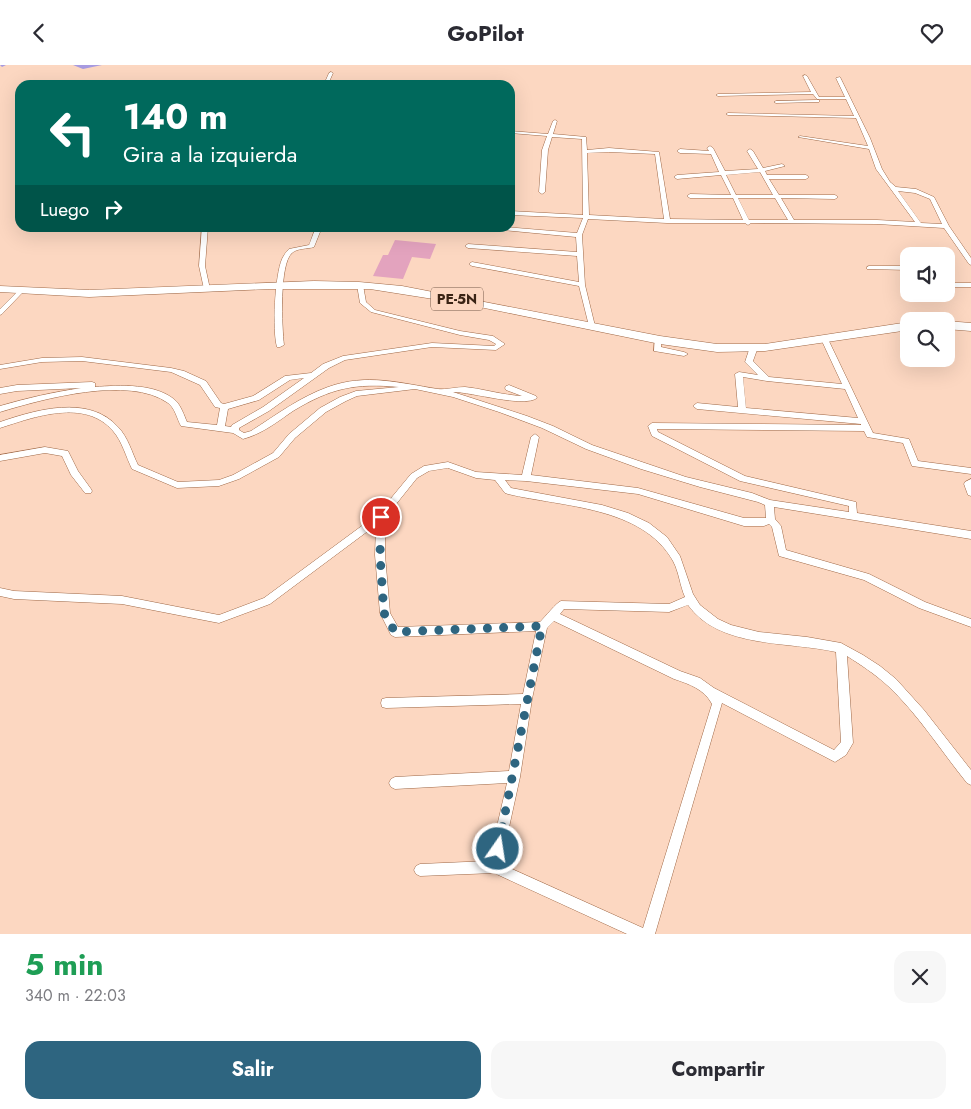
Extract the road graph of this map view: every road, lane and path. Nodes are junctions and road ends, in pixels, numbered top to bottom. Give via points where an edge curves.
1 (331, 73) dead end
2 (805, 76) dead end
3 (838, 78) dead end
4 (328, 80) edge
5 (718, 95) dead end
6 (816, 97) junction
7 (848, 98) junction
8 (776, 102) dead end
9 (728, 114) dead end
10 (825, 116) junction
11 (857, 117) junction
12 (555, 121) dead end
13 (515, 132) edge
14 (549, 135) junction
15 (800, 137) dead end
16 (711, 150) joint
17 (872, 150) junction
18 (680, 151) dead end
19 (750, 151) dead end
20 (584, 152) junction
21 (782, 166) dead end
22 (762, 170) junction
23 (722, 174) junction
24 (677, 177) dead end
25 (766, 177) junction
26 (806, 177) dead end
27 (894, 189) junction
28 (542, 192) dead end
29 (690, 196) dead end
30 (735, 197) junction
31 (835, 197) dead end
32 (778, 198) junction
33 (515, 213) edge
34 (586, 217) junction
35 (667, 221) junction
36 (792, 222) junction
37 (748, 223) junction
38 (918, 224) junction
39 (946, 227) junction
40 (515, 230) edge
41 (205, 232) edge
42 (317, 232) edge
43 (579, 235) junction
44 (468, 247) dead end
45 (580, 254) junction
46 (971, 263) edge
47 (472, 264) dead end
48 (869, 268) dead end
49 (900, 268) edge
50 (360, 285) junction
51 (582, 285) junction
52 (955, 285) edge
53 (971, 285) edge
54 (281, 287) junction
55 (0, 289) edge
56 (207, 289) junction
57 (22, 291) junction
58 (0, 313) edge
59 (592, 326) junction
60 (955, 326) edge
61 (900, 327) edge
62 (971, 327) edge
63 (656, 339) junction
64 (825, 339) junction
65 (280, 345) dead end
66 (754, 347) junction
67 (684, 354) dead end
68 (0, 367) edge
69 (312, 375) junction
70 (764, 378) junction
71 (419, 386) junction
72 (846, 387) junction
73 (118, 388) junction
74 (509, 388) dead end
75 (0, 391) edge
76 (440, 392) junction
77 (18, 403) junction
78 (697, 406) dead end
79 (224, 407) junction
80 (0, 409) edge
81 (742, 411) junction
82 (0, 423) edge
83 (865, 424) junction
84 (221, 428) junction
85 (235, 431) junction
86 (535, 437) dead end
87 (0, 458) edge
88 (971, 471) edge
89 (498, 477) junction
90 (526, 478) junction
91 (971, 482) edge
92 (88, 491) dead end
93 (971, 493) edge
94 (769, 503) junction
95 (853, 515) junction
96 (381, 517) junction
97 (771, 520) junction
98 (971, 535) edge
99 (0, 592) edge
100 (689, 600) junction
101 (553, 616) junction
102 (971, 623) edge
103 (542, 626) junction
104 (841, 648) junction
105 (713, 693) junction
106 (527, 699) junction
107 (386, 703) dead end
108 (966, 769) edge
109 (514, 777) junction
110 (971, 779) edge
111 (395, 783) dead end
112 (494, 867) junction
113 (420, 870) dead end
114 (642, 934) edge
115 (648, 934) edge

1 - 4 street
2 - 6 street
3 - 7 street
5 - 6 street
6 - 7 street
6 - 8 street
6 - 10 street
7 - 11 street
9 - 10 street
10 - 11 street
11 - 17 street
12 - 14 street
13 - 14 street
14 - 20 street via 584,137
14 - 28 street
15 - 17 street
16 - 18 street
16 - 23 street
17 - 27 street via 879,169
19 - 22 street
20 - 34 street
20 - 35 street via 657,153
21 - 22 street
22 - 23 street
22 - 25 street
23 - 24 street
23 - 30 street
25 - 26 street
25 - 32 street
27 - 38 street
27 - 39 street via 916,191 932,198
29 - 30 street
30 - 32 street
30 - 37 street
31 - 32 street
32 - 36 street
33 - 34 street
34 - 35 street
34 - 43 street
35 - 37 street
36 - 37 street
36 - 38 street
38 - 39 street
39 - 46 street
40 - 43 street
41 - 56 street via 202,266
42 - 54 street via 312,246 288,254
43 - 45 street
44 - 45 street
45 - 51 street
47 - 51 street
48 - 49 street
50 - 54 highway, PE-5N
50 - 59 highway, PE-5N via 441,296
50 - 69 street via 363,303 373,311 491,338 501,344 496,348 432,345 343,358
51 - 59 street
52 - 53 street
54 - 56 highway, PE-5N
54 - 65 street via 278,311
55 - 57 highway, PE-5N
56 - 57 highway, PE-5N via 80,294
57 - 58 street
59 - 63 highway, PE-5N
60 - 62 highway
61 - 64 highway, PE-5N
63 - 66 highway, PE-5N via 720,348
63 - 67 street via 657,349
64 - 66 highway, PE-5N
64 - 72 street
66 - 70 street via 749,362
68 - 79 street via 42,360 82,359 171,370 203,383 218,405
69 - 79 street via 288,378 256,398
69 - 85 street via 235,427
70 - 72 street
70 - 81 street via 739,374
71 - 76 street
71 - 82 street via 356,394 343,399 323,410 276,455 219,483 177,485 135,467 117,431 106,419 94,413 54,410
71 - 85 street via 390,382 356,383 330,389 254,433 243,436
72 - 83 street
73 - 75 street via 94,385
73 - 77 street via 61,393
73 - 84 street via 160,393 173,402 184,424 203,429
74 - 76 street via 533,398
76 - 94 street via 545,426 588,447
77 - 80 street
77 - 82 street
78 - 81 street
79 - 84 street
81 - 83 street
83 - 88 street via 870,435 906,441 915,465
83 - 95 street via 652,426 655,434 743,479 853,504
84 - 85 street
86 - 90 street
87 - 92 street via 45,450 65,453 74,473
89 - 90 street
89 - 96 street via 476,475 448,465 427,468 414,476
89 - 100 street via 508,491 572,502 631,518 652,530 677,559
90 - 97 street via 638,491 744,523
91 - 93 street via 968,484
94 - 95 street
94 - 97 street
95 - 98 street
96 - 99 street via 267,601 218,619 122,601
96 - 103 street via 384,613 395,632
97 - 102 street via 776,526 782,553 866,577 922,605
100 - 101 street via 669,608 561,605
100 - 104 street via 713,622 750,636
101 - 103 street
101 - 105 street via 696,682
103 - 106 street
104 - 105 street via 847,743 835,756
104 - 108 street via 875,667 908,699
105 - 115 street via 717,704
106 - 107 street
106 - 109 street
108 - 110 street
109 - 111 street
109 - 112 street
112 - 113 street
112 - 114 street

